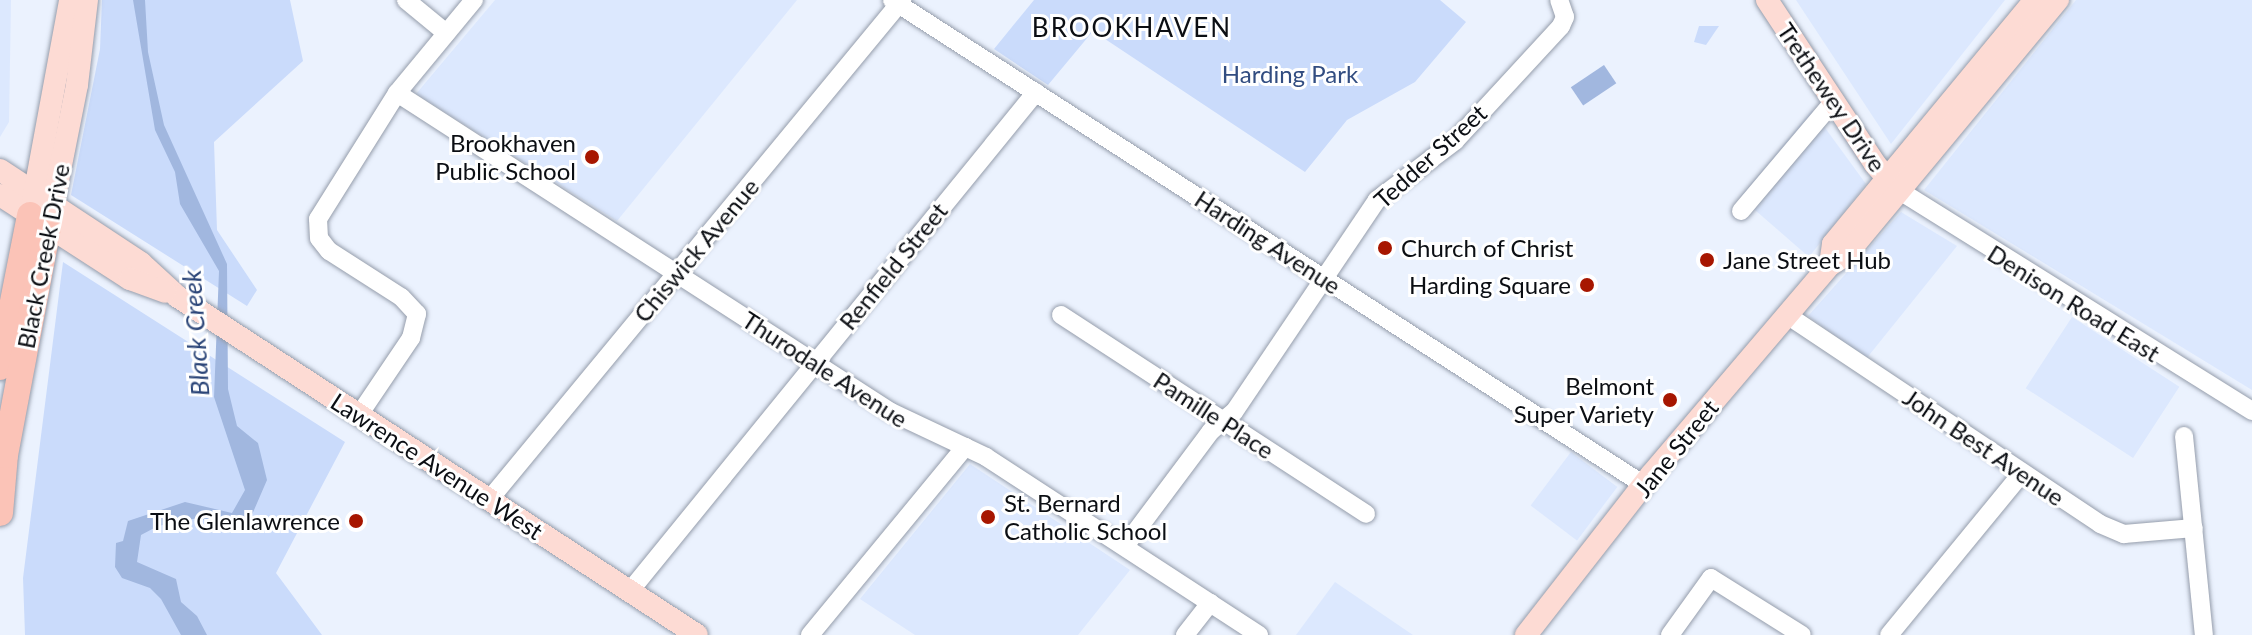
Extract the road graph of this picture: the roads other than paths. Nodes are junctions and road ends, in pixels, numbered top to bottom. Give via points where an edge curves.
1 (70, 0) edge
2 (87, 0) edge
3 (406, 0) edge
4 (474, 0) edge
5 (1767, 0) edge
6 (2035, 0) edge
7 (2058, 0) edge
8 (1560, 1) edge
9 (897, 2) edge
10 (446, 33) junction
11 (1036, 92) junction
12 (397, 93) junction
13 (1834, 101) junction
14 (0, 170) edge
15 (1892, 185) junction
16 (0, 195) edge
17 (41, 210) junction
18 (1741, 211) dead end
19 (676, 274) junction
20 (1325, 280) junction
21 (1061, 315) dead end
22 (1787, 315) junction
23 (815, 362) junction
24 (0, 367) edge
25 (2252, 411) edge
26 (359, 415) junction
27 (1223, 420) junction
28 (2184, 436) dead end
29 (965, 447) junction
30 (2022, 473) junction
31 (1644, 485) junction
32 (489, 500) junction
33 (0, 513) edge
34 (1366, 514) dead end
35 (2194, 528) junction
36 (1125, 546) junction
37 (630, 591) junction
38 (1210, 603) junction
39 (697, 635) edge
40 (810, 635) edge
41 (1185, 635) edge
42 (1259, 635) edge
43 (1526, 635) edge
44 (1670, 635) edge
45 (1802, 635) edge
46 (1889, 635) edge
47 (2204, 635) edge

1 - 17 main road, Black Creek Drive
2 - 17 main road, Black Creek Drive via 85,36
3 - 10 street
4 - 10 street
5 - 13 main road, Trethewey Drive
6 - 15 main road, Jane Street
7 - 15 main road, Jane Street
8 - 20 street, Tedder Street via 1565,17 1561,26 1455,141 1377,200
9 - 11 street, Harding Avenue
9 - 19 street, Chiswick Avenue
10 - 12 street
11 - 20 street, Harding Avenue
11 - 23 street, Renfield Street
12 - 19 street, Thurodale Avenue
12 - 26 street via 324,203 317,227 329,251 401,297 417,314 411,338
13 - 15 main road, Trethewey Drive
13 - 18 street
14 - 17 main road, Lawrence Avenue West
15 - 22 main road, Jane Street via 1846,255 1830,265
15 - 25 street, Denison Road East
16 - 17 main road, Lawrence Avenue West
17 - 24 highway, Black Creek Drive
17 - 26 main road, Lawrence Avenue West via 130,279 178,297
17 - 33 highway, Black Creek Drive
19 - 23 street, Thurodale Avenue
19 - 32 street, Chiswick Avenue
20 - 27 street, Tedder Street via 1234,412
20 - 31 street, Harding Avenue
21 - 27 street, Pamille Place
22 - 30 street, John Best Avenue
22 - 31 main road, Jane Street
23 - 29 street, Thurodale Avenue via 918,429
23 - 37 street, Renfield Street
26 - 32 main road, Lawrence Avenue West
27 - 34 street, Pamille Place
27 - 36 street, Tedder Street
28 - 35 street
29 - 36 street, Thurodale Avenue
29 - 40 street
30 - 35 street, John Best Avenue via 2124,534
30 - 46 street
31 - 43 main road, Jane Street
32 - 37 main road, Lawrence Avenue West
35 - 47 street
36 - 38 street, Thurodale Avenue
37 - 39 main road, Lawrence Avenue West
38 - 41 street
38 - 42 street, Thurodale Avenue
44 - 45 street via 1711,578

